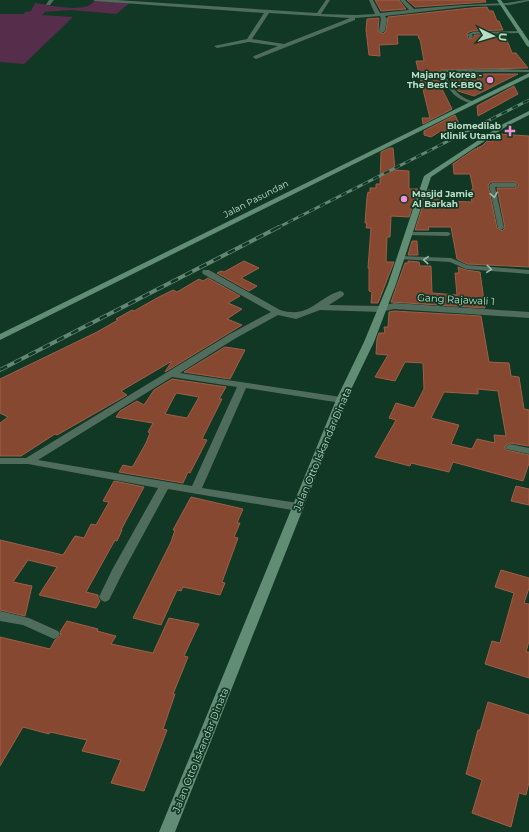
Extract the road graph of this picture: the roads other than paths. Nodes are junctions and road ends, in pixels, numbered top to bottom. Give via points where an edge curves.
1 (95, 0) edge
2 (328, 0) edge
3 (372, 0) edge
4 (402, 0) edge
5 (529, 0) edge
6 (113, 1) edge
7 (146, 2) edge
8 (218, 2) dead end
9 (500, 2) edge
10 (214, 8) junction
11 (267, 12) junction
12 (414, 12) junction
13 (380, 14) junction
14 (318, 15) junction
15 (357, 17) junction
16 (382, 31) dead end
17 (521, 32) junction
18 (471, 37) dead end
19 (249, 40) junction
20 (529, 45) edge
21 (217, 46) dead end
22 (285, 46) junction
23 (256, 57) dead end
24 (529, 72) edge
25 (529, 75) edge
26 (525, 79) edge
27 (473, 103) junction
28 (529, 114) edge
29 (515, 185) dead end
30 (501, 228) dead end
31 (408, 234) junction
32 (448, 234) dead end
33 (401, 258) junction
34 (206, 272) dead end
35 (529, 272) edge
36 (340, 294) dead end
37 (319, 307) junction
38 (381, 309) junction
39 (277, 312) junction
40 (529, 315) edge
41 (0, 337) edge
42 (171, 374) junction
43 (243, 385) junction
44 (342, 400) junction
45 (510, 447) dead end
46 (529, 450) edge
47 (0, 461) edge
48 (28, 461) junction
49 (165, 485) junction
50 (196, 490) junction
51 (298, 507) junction
52 (105, 597) dead end
53 (0, 616) edge
54 (54, 634) dead end
55 (167, 832) edge

1 - 6 street
2 - 14 street
3 - 13 street
4 - 12 street
5 - 9 street
6 - 7 street
7 - 10 street
8 - 10 street
9 - 12 street
9 - 17 street
10 - 11 street
11 - 14 street
11 - 19 street
12 - 13 street
13 - 15 street
13 - 16 street via 384,19
14 - 15 street
15 - 22 street
17 - 18 lane via 473,33 470,34
17 - 20 street
19 - 21 street
19 - 22 street
22 - 23 street
24 - 27 lane via 444,71 443,76 456,96
25 - 26 street, Jalan Pasundan
26 - 27 street, Jalan Pasundan
27 - 41 street, Jalan Pasundan
28 - 31 street, Jalan Otto Iskandar Dinata via 505,125 428,176
29 -> 30 lane via 492,185
31 - 32 lane
31 - 33 street, Jalan Otto Iskandar Dinata
33 - 35 lane via 452,260 466,267 514,268
33 - 38 street, Jalan Otto Iskandar Dinata
34 - 39 street
36 - 37 street
37 - 38 street, Gang Rajawali 1
37 - 39 street via 296,316
38 - 40 street, Gang Rajawali 1 via 394,306
38 - 44 street, Jalan Otto Iskandar Dinata
39 - 42 street
42 - 43 street
42 - 48 street
43 - 44 street
43 - 50 street
44 - 51 street, Jalan Otto Iskandar Dinata
45 - 46 street
47 - 48 street
48 - 49 street
49 - 50 street
49 - 52 street
50 - 51 street
51 - 55 street, Jalan Otto Iskandar Dinata
53 - 54 street via 25,621

